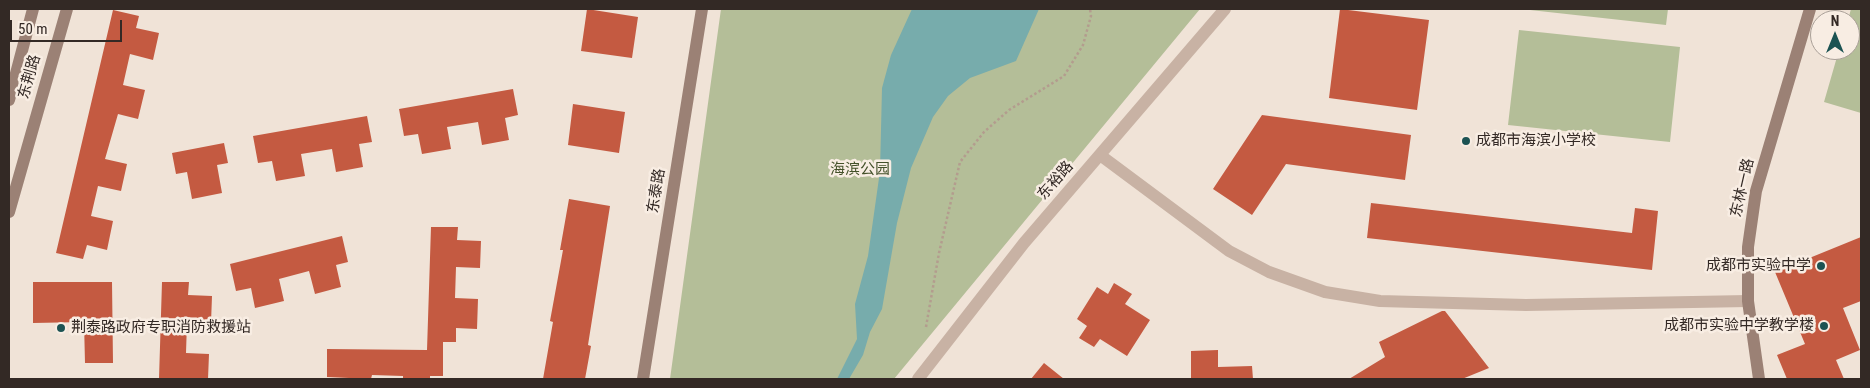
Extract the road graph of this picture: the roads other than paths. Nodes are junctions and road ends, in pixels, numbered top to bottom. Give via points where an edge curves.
1 (33, 9) edge
2 (67, 9) edge
3 (702, 9) edge
4 (1225, 9) edge
5 (1810, 9) edge
6 (9, 100) edge
7 (1100, 155) junction
8 (9, 212) edge
9 (1748, 300) junction
10 (643, 379) edge
11 (918, 379) edge
12 (1759, 379) edge

1 - 6 street, 东荆路
2 - 8 street, 东荆路
3 - 10 street, 东泰路
4 - 7 street, 东裕路
5 - 9 street, 东林一路 via 1756,191 1748,247
7 - 9 street via 1229,251 1269,272 1325,292 1380,301 1526,305
7 - 11 street, 东裕路 via 1024,243
9 - 12 street, 东林一路

